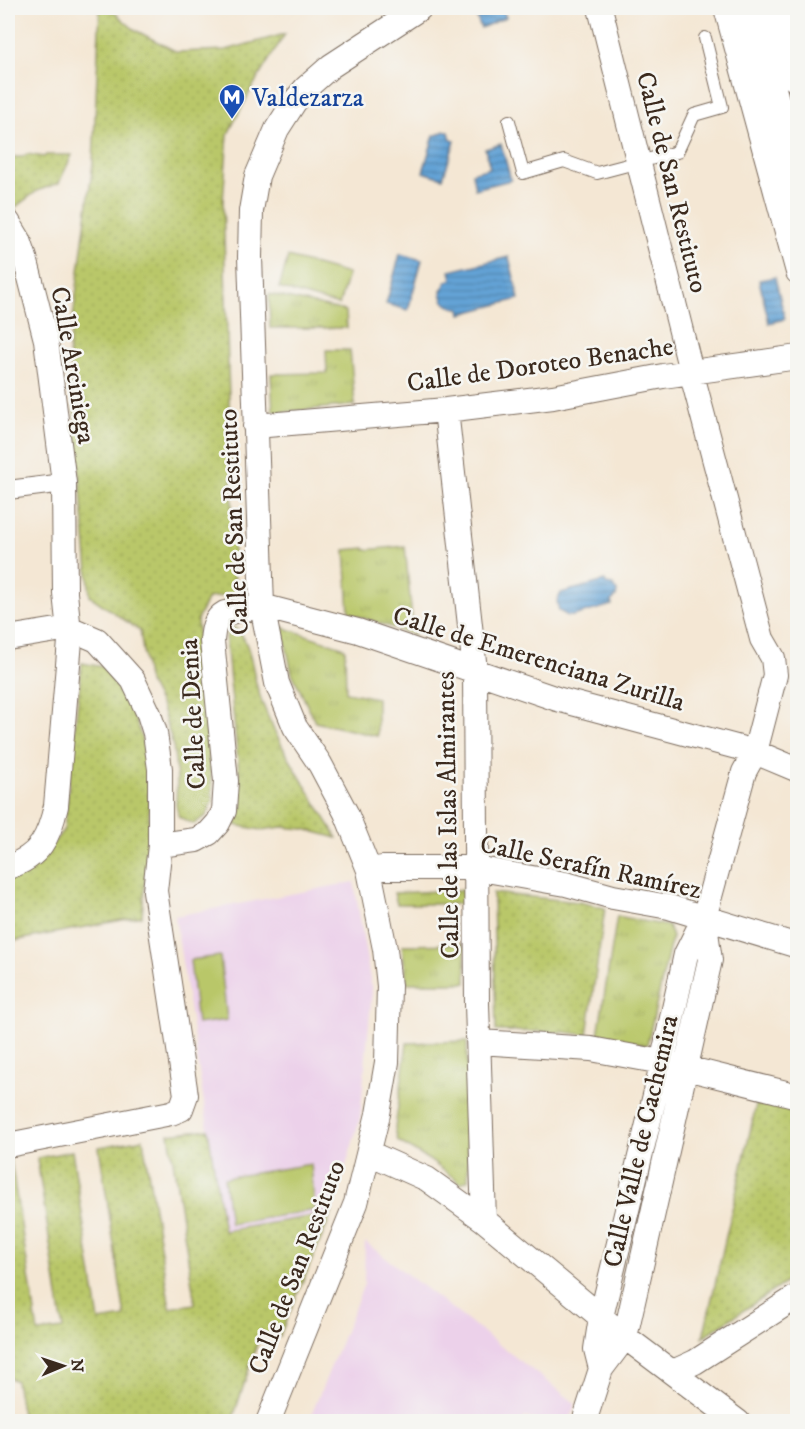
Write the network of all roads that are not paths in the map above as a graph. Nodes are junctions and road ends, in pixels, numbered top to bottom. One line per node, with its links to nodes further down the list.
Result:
1 (420, 8): 17 (street, Calle de San Restituto)
2 (600, 8): 9 (street, Calle de San Restituto)
3 (726, 8): 13 (street)
4 (747, 8): 10 (main road)
5 (780, 8): 7 (main road)
6 (705, 38): 9 (lane)
7 (798, 76)
8 (509, 121): 9 (lane)
9 (639, 162): 15 (street, Calle de San Restituto)
10 (798, 197)
11 (8, 222): 12 (street, Calle Arciniega)
12 (16, 259): 18 (street, Calle Arciniega)
13 (798, 272)
14 (798, 357): 15 (street, Calle de Doroteo Benache)
15 (691, 371): 16 (street, Calle de Doroteo Benache); 24 (street, Calle de San Restituto)
16 (446, 410): 17 (street, Calle de Doroteo Benache); 23 (street, Calle de las Islas Almirantes)
17 (255, 426): 20 (street, Calle de San Restituto)
18 (64, 483): 19 (street, Calle Arciniega); 21 (street, Calle Arciniega)
19 (8, 490)
20 (262, 606): 23 (street, Calle de Emerenciana Zurilla); 26 (street, Calle de Denia); 29 (street, Calle de San Restituto)
21 (69, 628): 22 (street); 26 (street); 27 (street, Calle Arciniega)
22 (8, 638)
23 (475, 670): 24 (street, Calle de Emerenciana Zurilla); 28 (street, Calle de las Islas Almirantes)
24 (755, 752): 25 (street, Calle de Emerenciana Zurilla); 30 (street, Calle Valle de Cachemira)
25 (798, 770)
26 (160, 845): 36 (street)
27 (8, 867)
28 (475, 868): 29 (street, Calle Serafín Ramírez); 30 (street, Calle Serafín Ramírez); 32 (street, Calle de las Islas Almirantes)
29 (369, 870): 37 (street, Calle de San Restituto)
30 (704, 918): 31 (street, Calle Serafín Ramírez); 33 (street, Calle Valle de Cachemira); 34 (street, Calle Valle de Cachemira)
31 (798, 946)
32 (479, 1042): 33 (street); 38 (street, Calle de las Islas Almirantes)
33 (662, 1062): 34 (street); 40 (street, Calle Valle de Cachemira)
34 (686, 1068): 35 (street); 41 (street, Calle Valle de Cachemira)
35 (798, 1096)
36 (8, 1145)
37 (369, 1153): 38 (street); 44 (street, Calle de San Restituto)
38 (484, 1220): 40 (street)
39 (798, 1296): 43 (street)
40 (601, 1317): 41 (street); 42 (street, Calle Valle de Cachemira)
41 (625, 1337): 42 (street, Calle Valle de Cachemira); 43 (street)
42 (601, 1369): 45 (street, Calle Valle de Cachemira)
43 (673, 1372): 46 (street)
44 (268, 1422)
45 (584, 1422)
46 (738, 1422)

